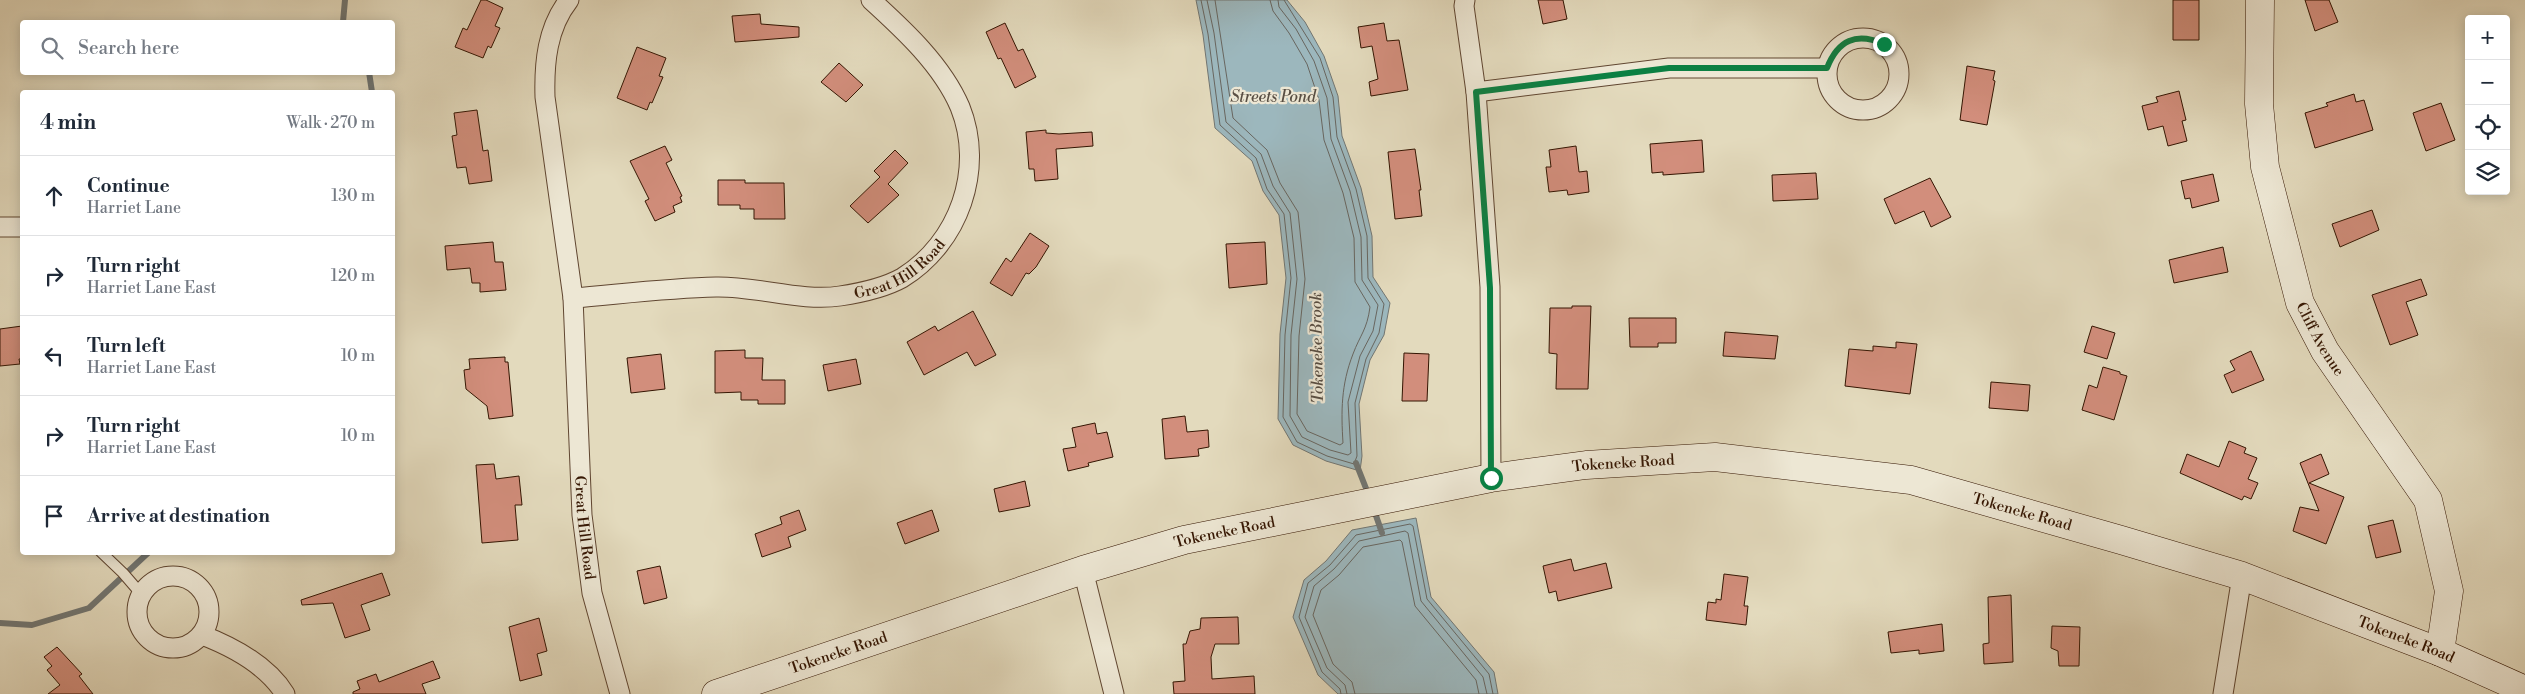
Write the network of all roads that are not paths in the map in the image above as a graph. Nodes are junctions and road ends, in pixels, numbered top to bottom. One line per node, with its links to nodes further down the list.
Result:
1 (569, 0): 9 (street, Great Hill Road)
2 (871, 0): 9 (street, Great Hill Road)
3 (1465, 0): 6 (street)
4 (2260, 0): 16 (main road, Cliff Avenue)
5 (1827, 68): 6 (street)
6 (1476, 92): 10 (street)
7 (0, 227): 8 (street)
8 (20, 227)
9 (573, 298): 19 (street, Great Hill Road)
10 (1491, 478): 12 (main road, Tokeneke Road); 13 (main road, Tokeneke Road)
11 (104, 555): 14 (lane)
12 (1083, 570): 20 (main road, Tokeneke Road); 21 (street)
13 (2242, 576): 16 (main road, Tokeneke Road); 22 (street)
14 (138, 590): 15 (street); 15 (street)
15 (202, 635): 18 (street)
16 (2440, 652): 17 (main road, Tokeneke Road)
17 (2525, 690)
18 (285, 694)
19 (620, 694)
20 (716, 694)
21 (1114, 694)
22 (2223, 694)

